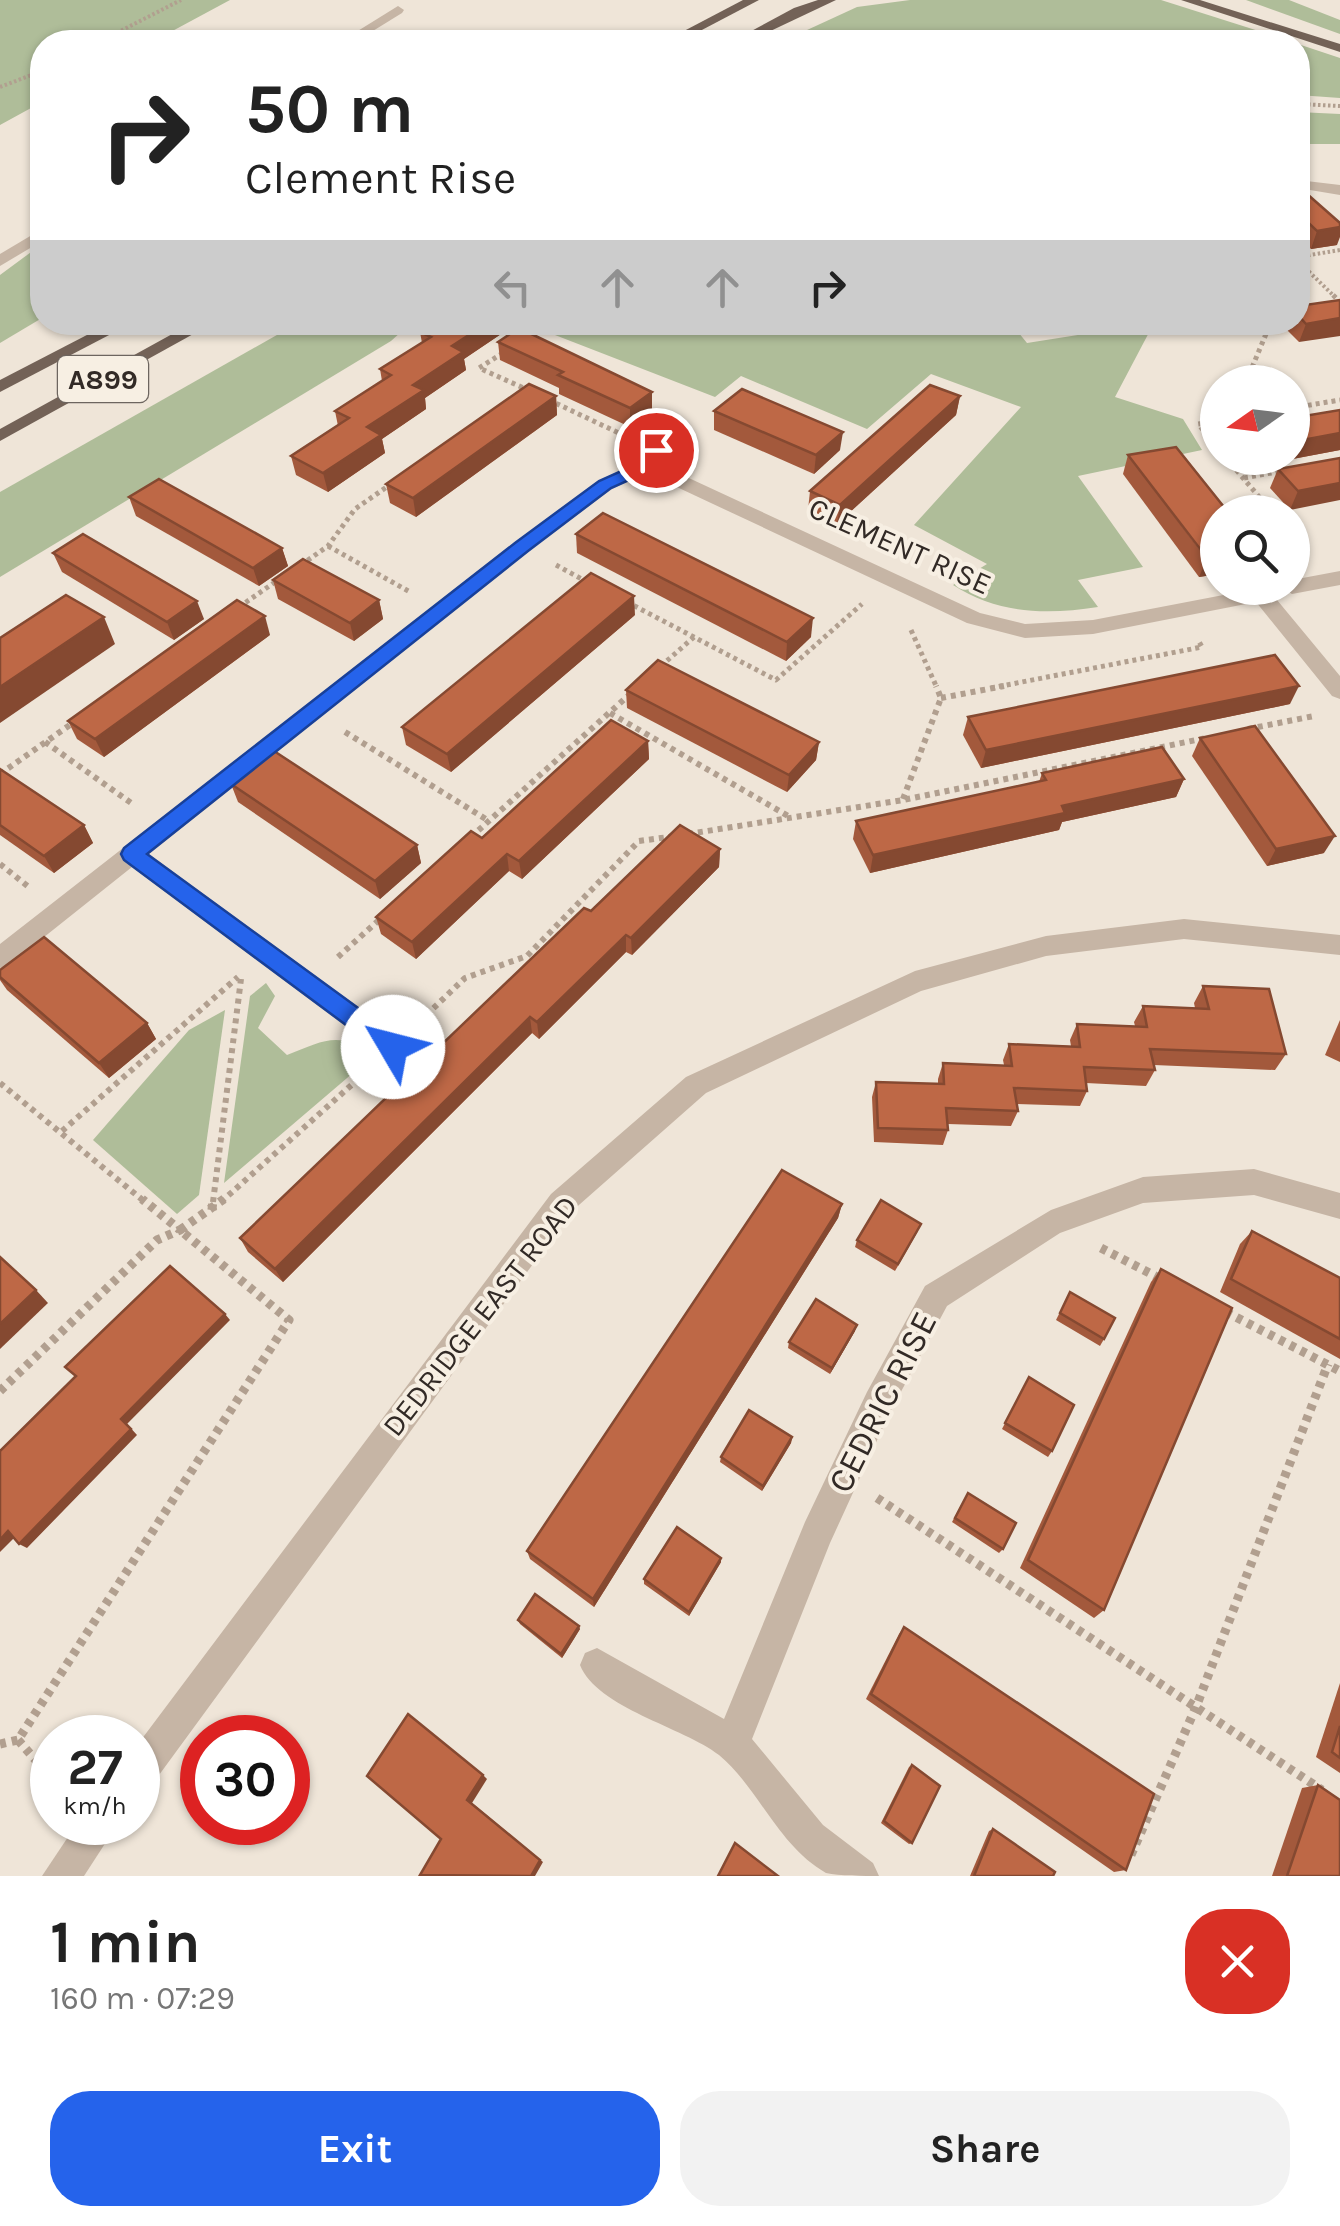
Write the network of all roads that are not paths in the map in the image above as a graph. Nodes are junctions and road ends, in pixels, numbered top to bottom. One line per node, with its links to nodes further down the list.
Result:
1 (753, 0): 7 (main road)
2 (830, 0): 8 (main road)
3 (1188, 0): 9 (main road)
4 (1222, 0): 10 (main road)
5 (398, 10): 6 (street)
6 (366, 30)
7 (694, 30)
8 (761, 30)
9 (1284, 30)
10 (1296, 30)
11 (1310, 36): 13 (main road)
12 (1310, 38): 13 (main road)
13 (1335, 46)
14 (1310, 186): 15 (street)
15 (1340, 190)
16 (30, 242): 17 (street)
17 (0, 261)
18 (101, 335): 20 (main road, A899)
19 (183, 335): 22 (main road, A899)
20 (0, 387)
21 (676, 428): 23 (street)
22 (0, 436)
23 (641, 468): 26 (street, CLEMENT RISE); 29 (street)
24 (1340, 578): 25 (street, CLEMENT RISE)
25 (1310, 584)
26 (1205, 605)
27 (1270, 605): 28 (street)
28 (1340, 690)
29 (132, 854): 31 (street); 32 (street)
30 (1340, 945): 35 (street, DEDRIDGE EAST ROAD)
31 (0, 958)
32 (393, 1047)
33 (1340, 1206): 36 (street, CEDRIC RISE)
34 (597, 1665): 36 (street)
35 (160, 1743)
36 (732, 1743): 39 (street)
37 (84, 1845): 38 (street)
38 (61, 1876)
39 (860, 1876)

